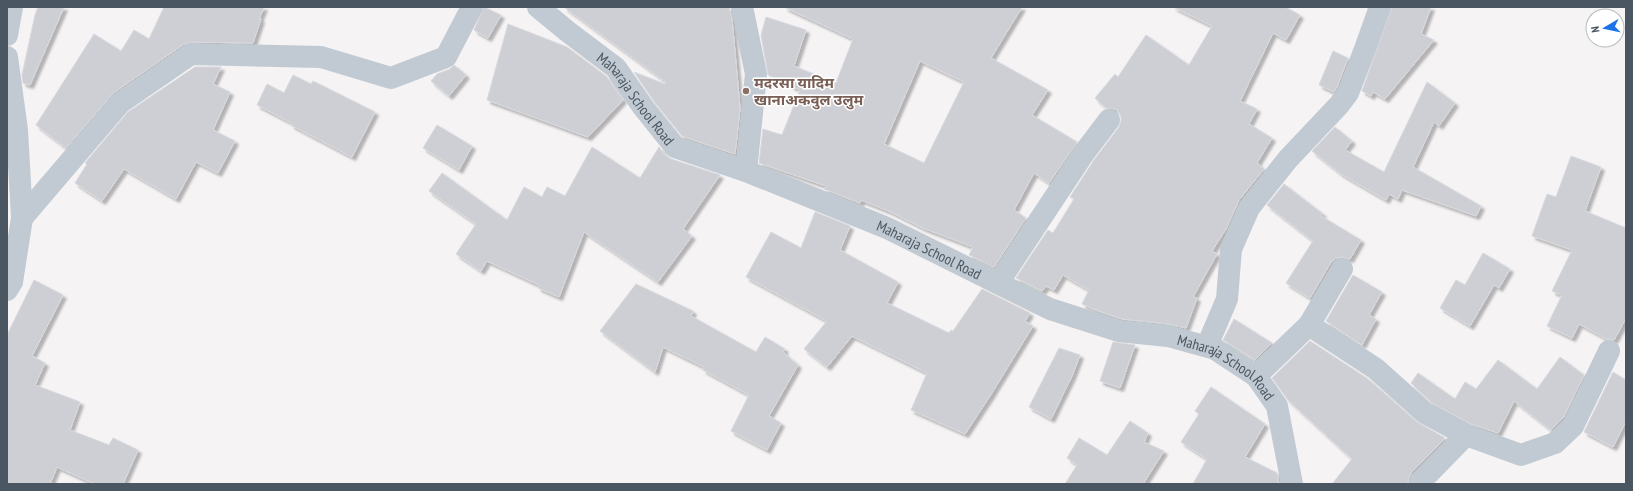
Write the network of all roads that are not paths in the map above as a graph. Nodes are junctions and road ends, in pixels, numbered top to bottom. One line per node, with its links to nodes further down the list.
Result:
1 (12, 7): 6 (street)
2 (472, 7): 10 (street)
3 (538, 7): 9 (street, Maharaja School Road)
4 (742, 7): 9 (street)
5 (1380, 7): 15 (street)
6 (7, 35)
7 (7, 57): 10 (street)
8 (1109, 120): 12 (street)
9 (746, 171): 12 (street, Maharaja School Road)
10 (22, 218): 13 (street)
11 (1342, 269): 14 (street)
12 (998, 284): 15 (street, Maharaja School Road)
13 (7, 290)
14 (1309, 325): 17 (street); 18 (street)
15 (1207, 346): 17 (street, Maharaja School Road)
16 (1609, 351): 18 (street)
17 (1256, 376): 20 (street, Maharaja School Road)
18 (1466, 435): 19 (street)
19 (1420, 482)
20 (1292, 484)

